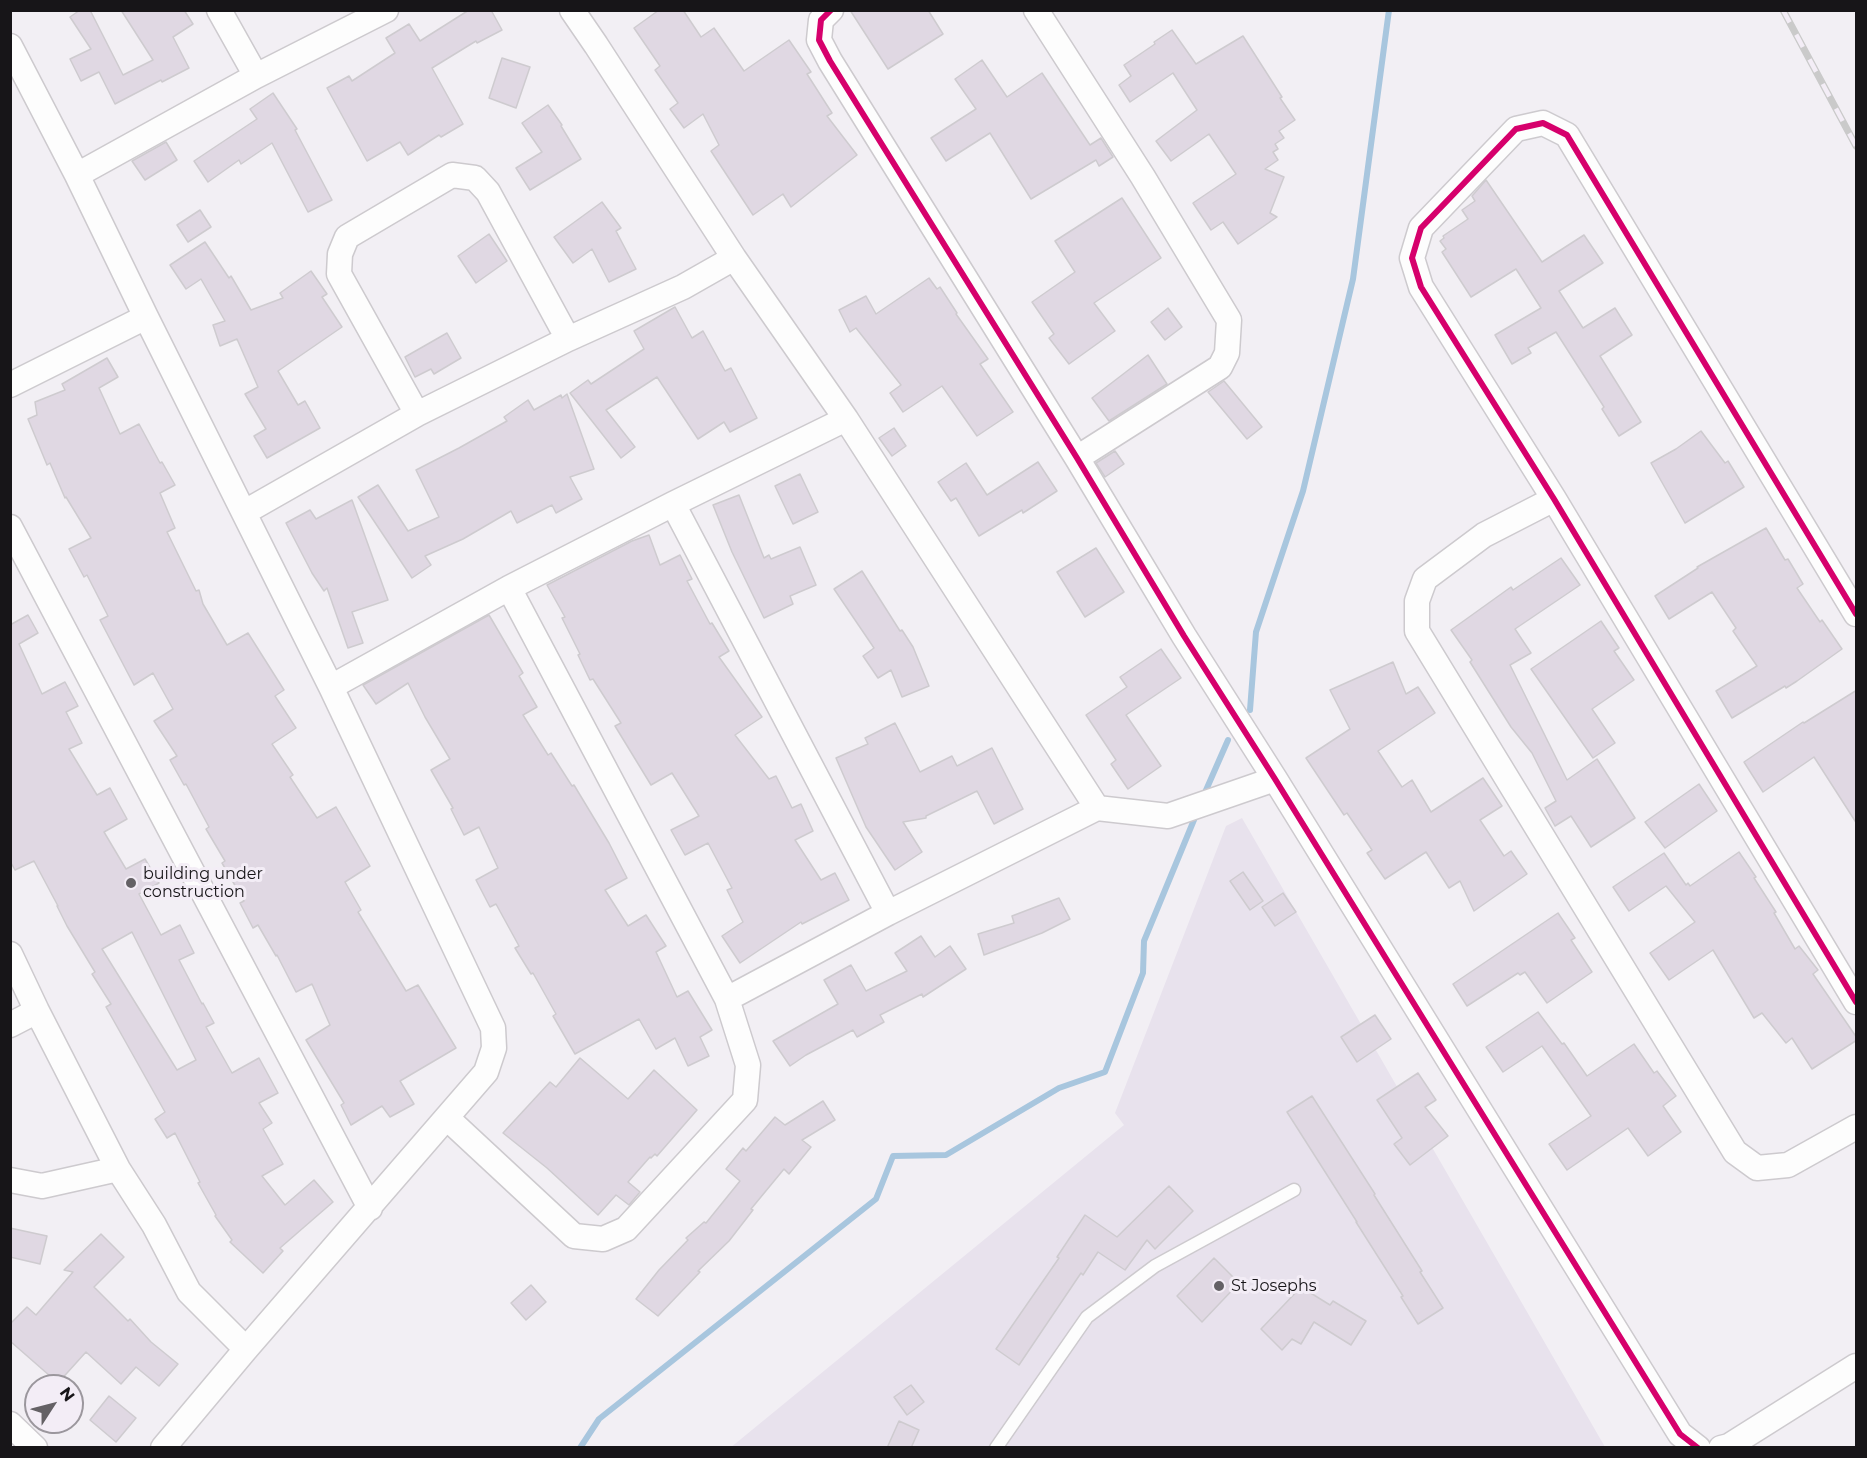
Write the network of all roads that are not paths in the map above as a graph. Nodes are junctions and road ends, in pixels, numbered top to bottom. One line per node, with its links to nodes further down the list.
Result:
1 (219, 10): 7 (street)
2 (386, 10): 7 (street)
3 (572, 10): 9 (street)
4 (831, 10): 15 (street)
5 (1036, 10): 15 (street)
6 (10, 46): 8 (street)
7 (256, 76): 8 (street)
8 (77, 175): 10 (street)
9 (734, 258): 11 (street); 14 (street)
10 (146, 317): 12 (street); 18 (street)
11 (568, 339): 13 (street); 13 (street)
12 (10, 385)
13 (417, 414): 18 (street)
14 (846, 419): 17 (street); 24 (street)
15 (1077, 458): 23 (street)
16 (1554, 499): 21 (street); 28 (street); 32 (street)
17 (673, 504): 20 (street); 25 (street)
18 (245, 512): 22 (street)
19 (10, 527): 36 (street)
20 (509, 588): 22 (street); 27 (street)
21 (1857, 614)
22 (331, 687): 31 (street)
23 (1275, 779): 24 (street); 43 (street)
24 (1097, 808): 25 (street)
25 (888, 913): 27 (street)
26 (10, 954): 29 (street)
27 (727, 999): 31 (street)
28 (1857, 1002)
29 (37, 1011): 30 (street); 33 (street)
30 (10, 1025)
31 (447, 1118): 36 (street)
32 (1857, 1127)
33 (118, 1169): 34 (street); 37 (street)
34 (10, 1180)
35 (1294, 1190): 42 (lane)
36 (370, 1208): 37 (street)
37 (246, 1349): 41 (street)
38 (1857, 1366): 44 (street)
39 (10, 1424): 40 (street)
40 (35, 1448)
41 (163, 1448)
42 (996, 1448)
43 (1698, 1448)
44 (1721, 1448)

